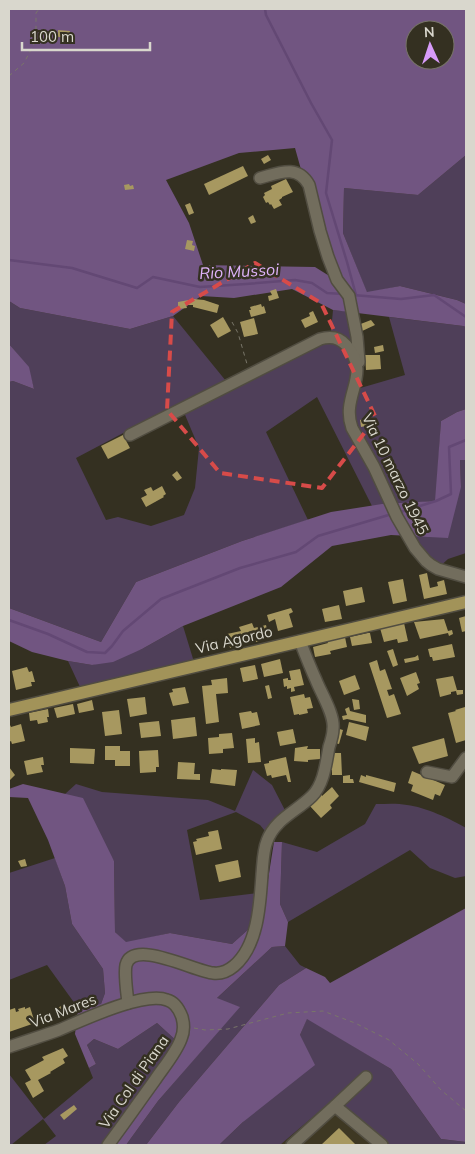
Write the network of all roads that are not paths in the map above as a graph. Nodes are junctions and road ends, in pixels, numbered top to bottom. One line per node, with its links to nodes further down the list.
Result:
1 (260, 178): 2 (street, Via 10 marzo 1945)
2 (358, 370): 3 (street); 4 (street, Via 10 marzo 1945)
3 (130, 435)
4 (466, 577)
5 (466, 602): 6 (main road, Via Agordo)
6 (300, 641): 7 (main road, Via Agordo); 10 (street)
7 (9, 710)
8 (466, 758): 9 (street)
9 (427, 772)
10 (128, 1003): 11 (street, Via Mares); 14 (street, Via Col di Piana)
11 (9, 1047)
12 (366, 1078): 13 (street)
13 (335, 1106): 15 (street); 16 (street)
14 (108, 1145)
15 (292, 1145)
16 (382, 1145)

